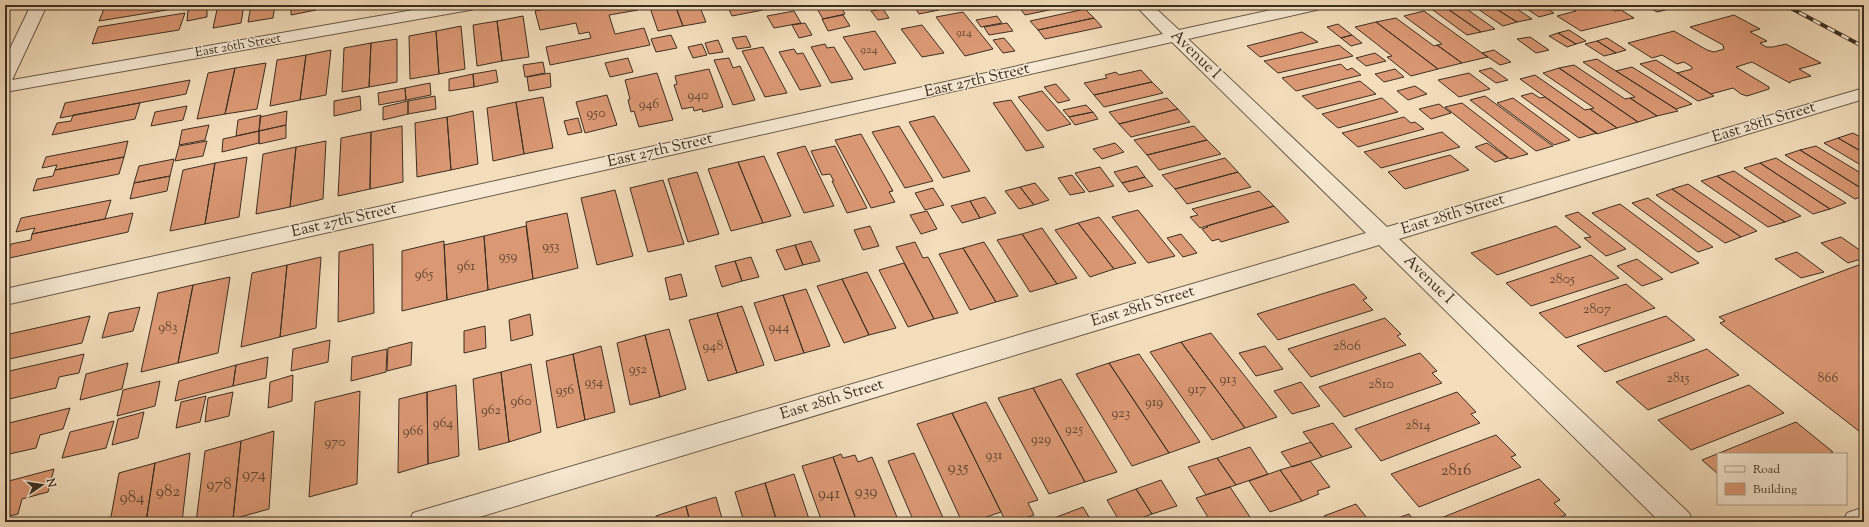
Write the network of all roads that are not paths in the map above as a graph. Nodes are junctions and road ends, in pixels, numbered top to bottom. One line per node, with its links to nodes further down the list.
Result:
1 (39, 5): 6 (street)
2 (470, 5): 7 (street, East 26th Street)
3 (1143, 5): 5 (street, Avenue I)
4 (1316, 5): 5 (street, East 27th Street)
5 (1176, 36): 9 (street, Avenue I); 10 (street, East 27th Street)
6 (5, 77)
7 (5, 87)
8 (1863, 93): 9 (street, East 28th Street)
9 (1382, 236): 12 (street, East 28th Street); 13 (street, Avenue I)
10 (5, 297)
11 (1864, 519): 14 (street)
12 (423, 522)
13 (1679, 522)
14 (1857, 522)

